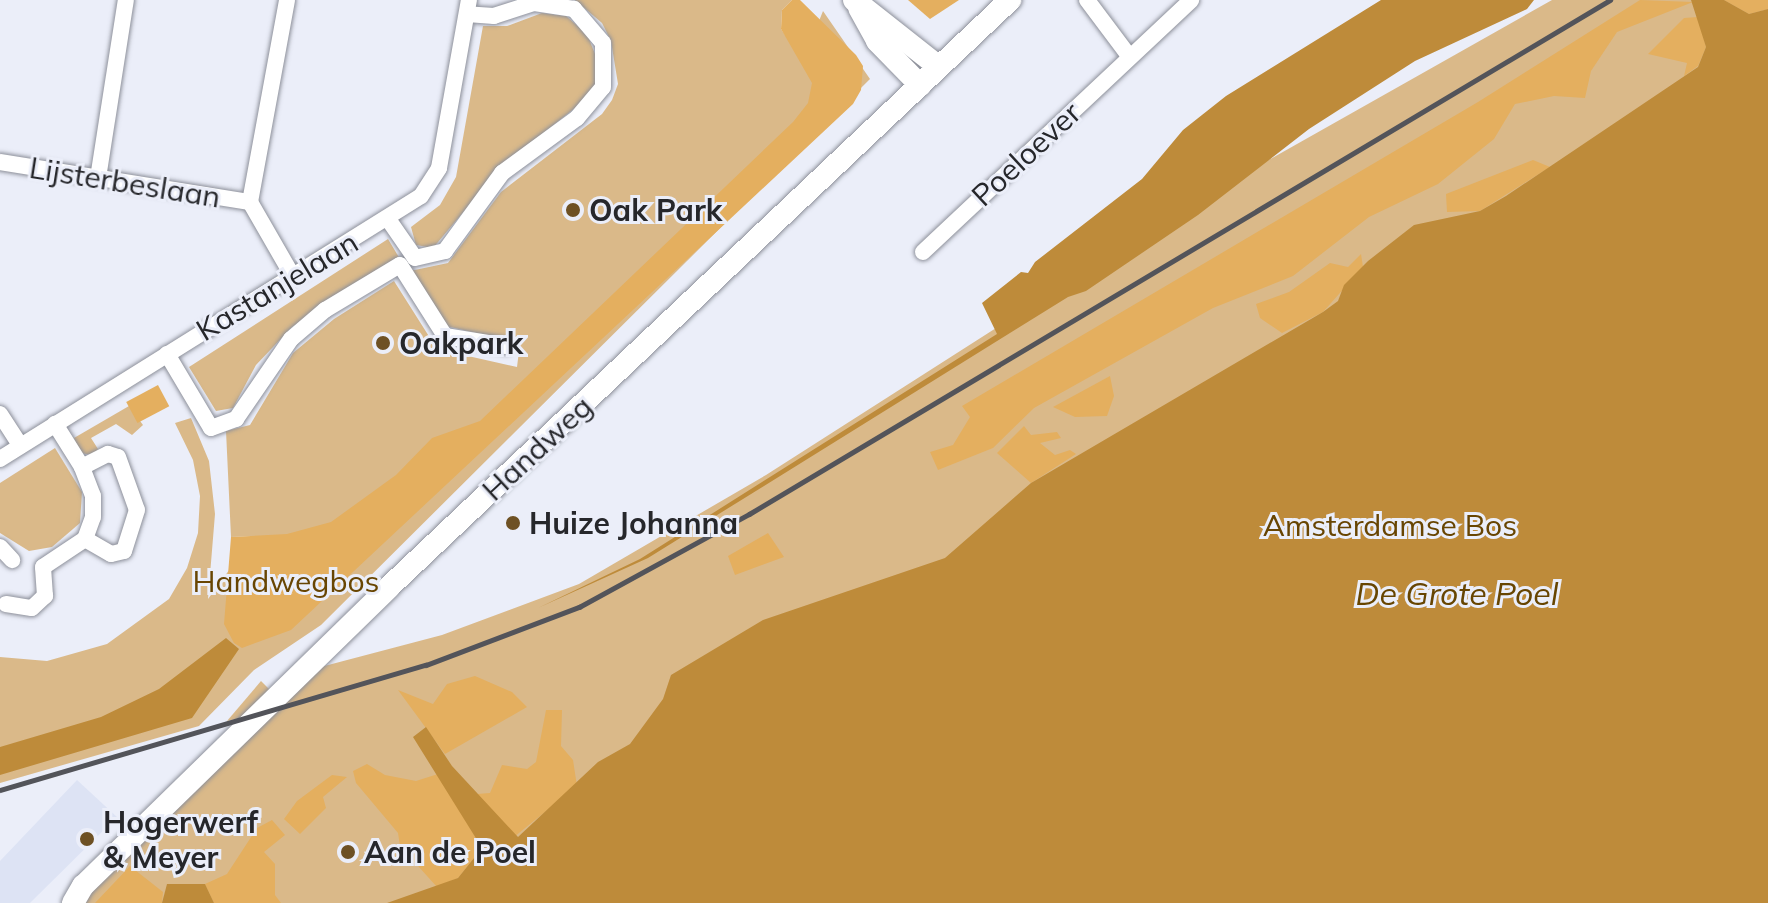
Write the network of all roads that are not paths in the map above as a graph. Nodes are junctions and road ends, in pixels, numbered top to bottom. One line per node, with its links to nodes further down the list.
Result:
1 (126, 0): 12 (street)
2 (287, 0): 13 (street)
3 (854, 0): 9 (main road); 10 (main road)
4 (1010, 0): 9 (main road, Handweg)
5 (1087, 0): 8 (street)
6 (1191, 0): 8 (street, Poeloever)
7 (468, 7): 14 (street, Kastanjelaan); 14 (street, Kastanjelaan)
8 (1129, 56): 15 (street, Poeloever)
9 (939, 67): 10 (main road, Handweg)
10 (920, 85): 28 (main road, Handweg)
11 (0, 162): 12 (street, Lijsterbeslaan)
12 (98, 178): 13 (street, Lijsterbeslaan)
13 (250, 202): 16 (street)
14 (388, 219): 16 (street, Kastanjelaan)
15 (923, 252)
16 (292, 275): 18 (street, Kastanjelaan)
17 (506, 346): 18 (street, Kastanjelaan)
18 (167, 354): 20 (street, Kastanjelaan)
19 (0, 414): 21 (street)
20 (55, 424): 21 (street, Kastanjelaan); 23 (street)
21 (20, 445): 22 (street, Kastanjelaan)
22 (0, 459)
23 (82, 467): 24 (street); 24 (street)
24 (85, 539): 27 (street)
25 (0, 547): 26 (street)
26 (12, 560)
27 (6, 604)
28 (73, 903)

